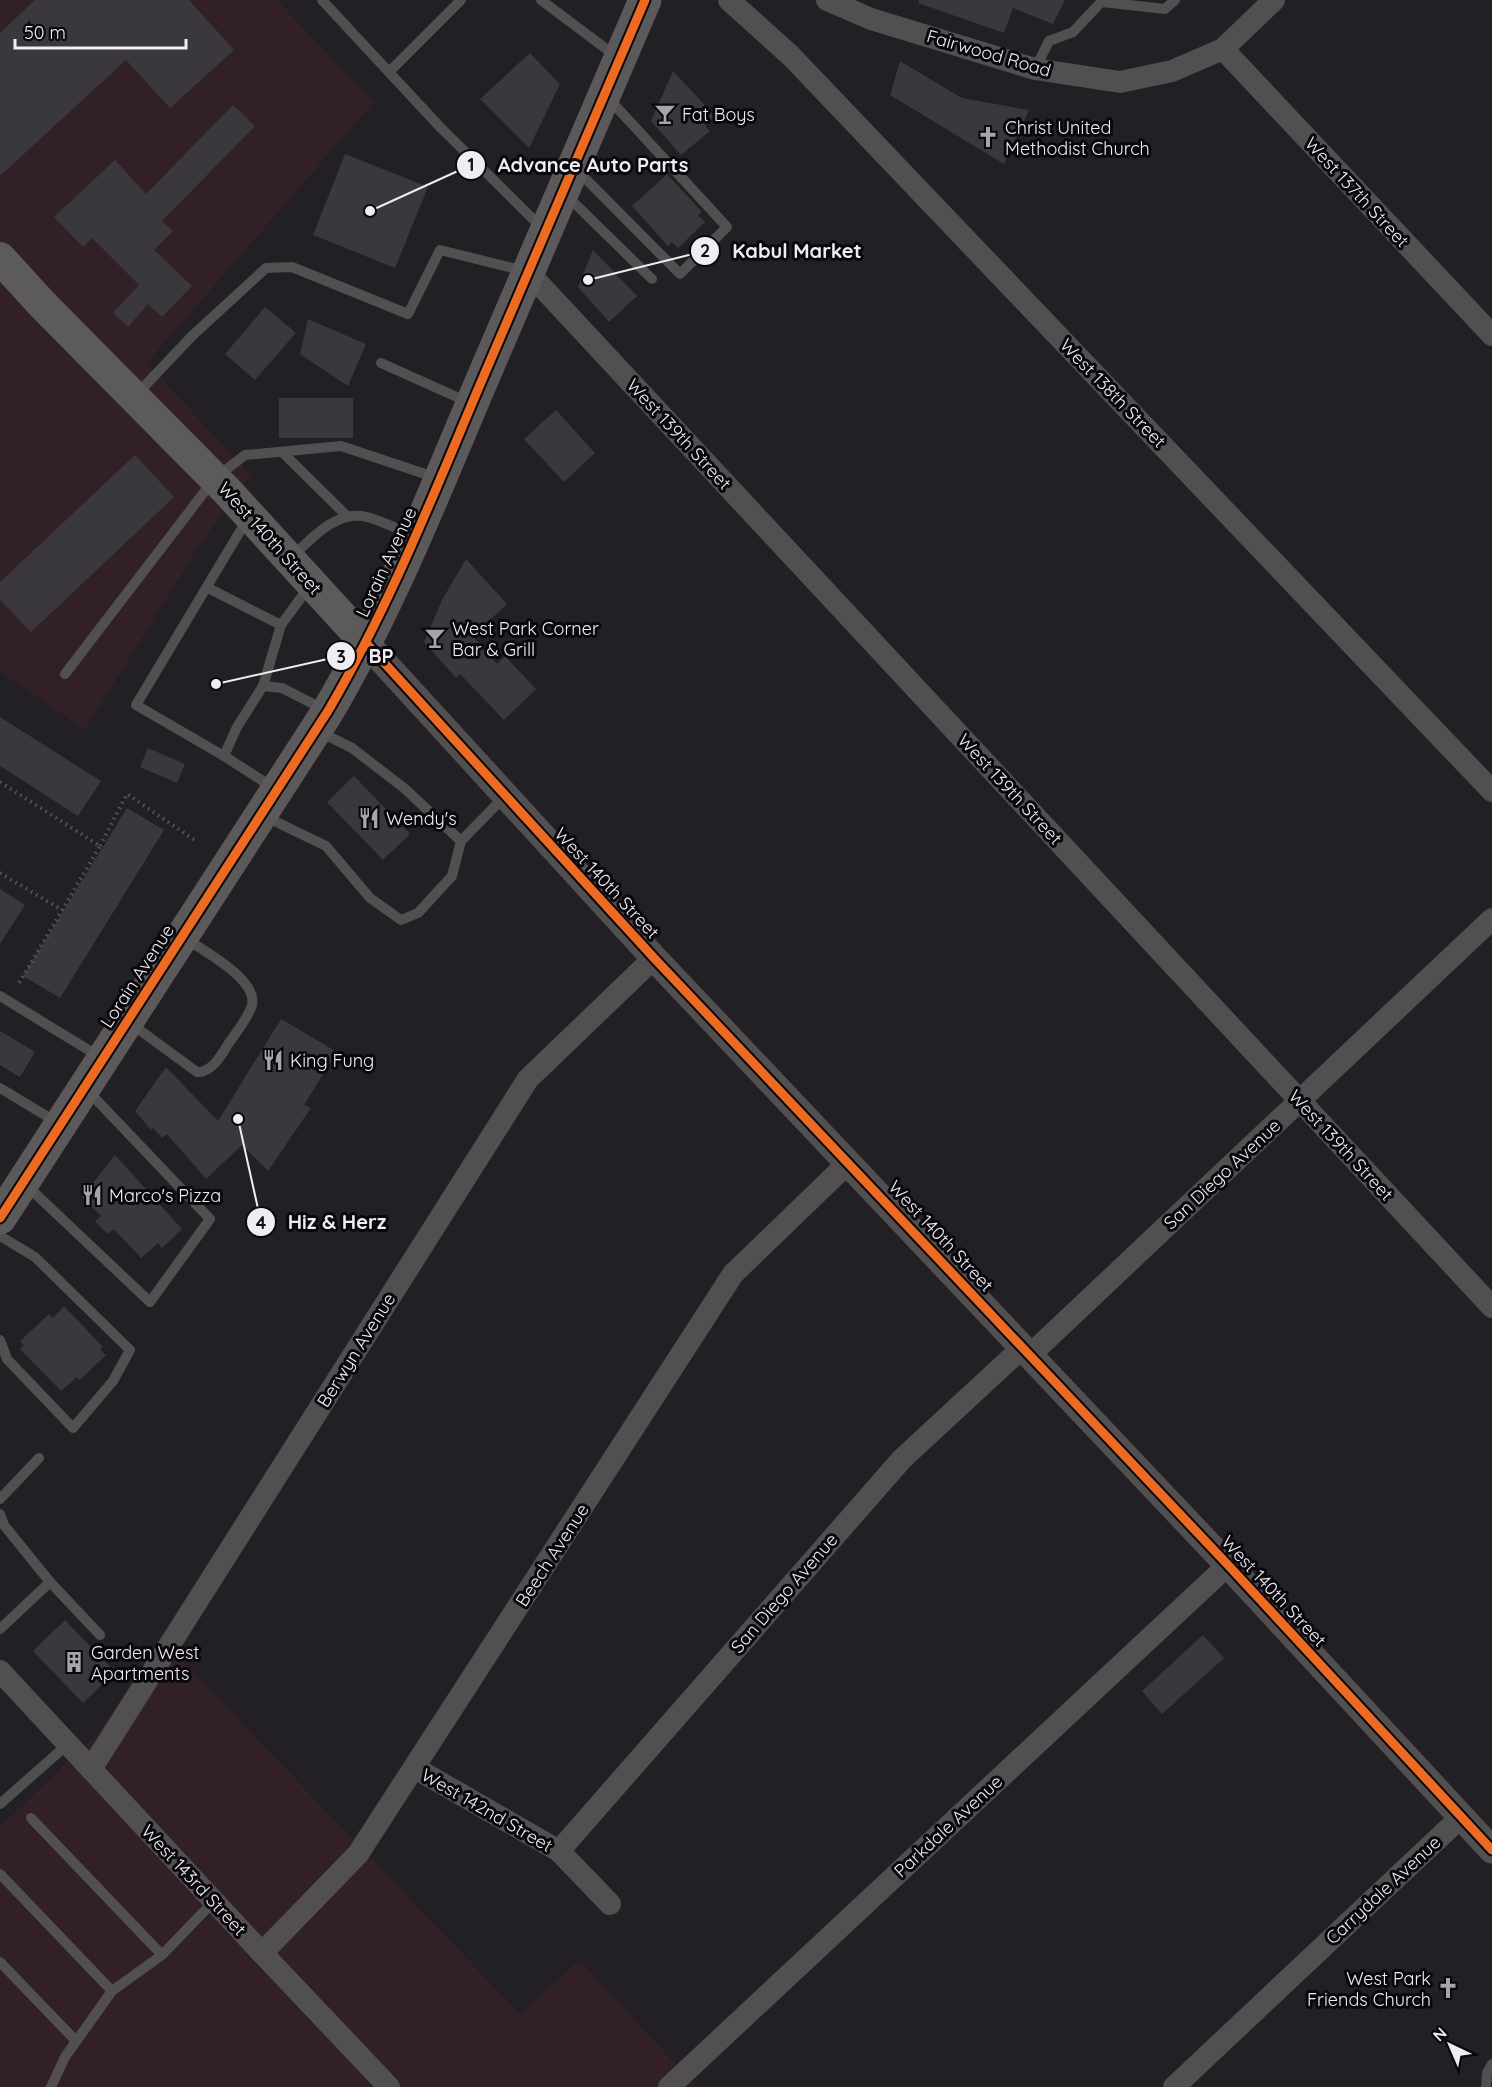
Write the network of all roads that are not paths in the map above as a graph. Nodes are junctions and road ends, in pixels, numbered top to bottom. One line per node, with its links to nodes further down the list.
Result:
1 (461, 0): 13 (lane)
2 (541, 0): 11 (lane)
3 (645, 0): 11 (main road, Lorain Avenue)
4 (729, 0): 39 (street, West 138th Street)
5 (827, 0): 12 (street, Fairwood Road)
6 (1175, 0): 8 (lane)
7 (1274, 0): 10 (street, Fairwood Road)
8 (1103, 1): 12 (lane)
9 (330, 3): 13 (lane)
10 (1223, 49): 12 (street, Fairwood Road); 20 (street, West 137th Street)
11 (620, 59): 14 (main road, Lorain Avenue)
12 (1035, 69)
13 (389, 72): 16 (lane)
14 (604, 94): 15 (main road, Lorain Avenue); 15 (lane)
15 (568, 179): 16 (main road, Lorain Avenue); 19 (lane)
16 (546, 231): 18 (main road, Lorain Avenue)
17 (0, 258): 22 (main road, West 140th Street)
18 (528, 272): 22 (lane); 23 (main road, Lorain Avenue); 51 (street, West 139th Street)
19 (652, 279)
20 (1492, 335)
21 (381, 363): 23 (lane)
22 (134, 397): 25 (main road, West 140th Street)
23 (472, 404): 26 (main road, Lorain Avenue)
24 (282, 452): 25 (lane); 26 (lane); 28 (lane)
25 (214, 478): 27 (main road, West 140th Street); 35 (lane)
26 (441, 479): 29 (main road, Lorain Avenue)
27 (250, 515): 30 (main road, West 140th Street); 32 (lane)
28 (347, 516): 29 (lane); 30 (lane)
29 (417, 537): 34 (main road, Lorain Avenue)
30 (289, 560): 31 (main road, West 140th Street)
31 (311, 584): 33 (lane); 34 (main road, West 140th Street)
32 (208, 588): 33 (lane); 38 (lane)
33 (281, 625): 36 (lane)
34 (367, 644): 37 (main road, Lorain Avenue); 40 (street, West 140th Street)
35 (65, 674)
36 (263, 686): 37 (lane); 38 (lane)
37 (322, 721): 41 (main road, Lorain Avenue); 42 (lane)
38 (224, 756): 41 (lane)
39 (1492, 791)
40 (505, 796): 42 (lane); 45 (street, West 140th Street)
41 (269, 802): 42 (lane); 44 (main road, Lorain Avenue)
42 (461, 841)
43 (1492, 919): 51 (street, San Diego Avenue)
44 (182, 936): 47 (main road, Lorain Avenue); 47 (lane)
45 (654, 958): 53 (street, West 140th Street); 70 (street, Berwyn Avenue)
46 (0, 996): 48 (lane)
47 (127, 1021): 48 (main road, Lorain Avenue)
48 (103, 1059): 50 (main road, Lorain Avenue)
49 (0, 1088): 52 (lane)
50 (84, 1088): 52 (main road, Lorain Avenue); 54 (lane)
51 (1300, 1100): 57 (street, West 139th Street); 59 (street, San Diego Avenue)
52 (61, 1124): 54 (main road, Lorain Avenue)
53 (849, 1162): 59 (street, West 140th Street); 69 (street, Beech Avenue)
54 (24, 1182): 55 (main road, Lorain Avenue)
55 (0, 1218)
56 (0, 1236): 58 (lane)
57 (1492, 1307)
58 (0, 1340)
59 (1027, 1351): 63 (street, West 140th Street); 75 (street, San Diego Avenue)
60 (39, 1458): 61 (lane)
61 (0, 1499)
62 (0, 1514): 64 (lane)
63 (1228, 1565): 72 (street, West 140th Street); 87 (street, Parkdale Avenue)
64 (50, 1582): 65 (lane); 66 (lane)
65 (0, 1629)
66 (100, 1635)
67 (0, 1671): 68 (street, West 143rd Street)
68 (68, 1744): 70 (street, West 143rd Street); 71 (lane)
69 (415, 1768): 75 (street, West 142nd Street); 79 (street, Beech Avenue)
70 (91, 1770): 77 (street, West 143rd Street)
71 (0, 1804)
72 (1461, 1817): 74 (street, West 140th Street); 88 (street, Carrydale Avenue)
73 (31, 1818): 80 (lane)
74 (1492, 1850)
75 (559, 1851): 78 (street, West 142nd Street)
76 (0, 1874): 82 (lane)
77 (214, 1901): 79 (street, West 143rd Street); 80 (lane)
78 (610, 1904)
79 (262, 1953): 86 (street, West 143rd Street)
80 (162, 1955): 82 (lane)
81 (0, 1962): 83 (lane)
82 (112, 1991): 83 (lane)
83 (76, 2041): 85 (lane)
84 (1492, 2064): 89 (lane)
85 (51, 2087)
86 (389, 2087)
87 (669, 2087)
88 (1174, 2087)
89 (1486, 2087)

